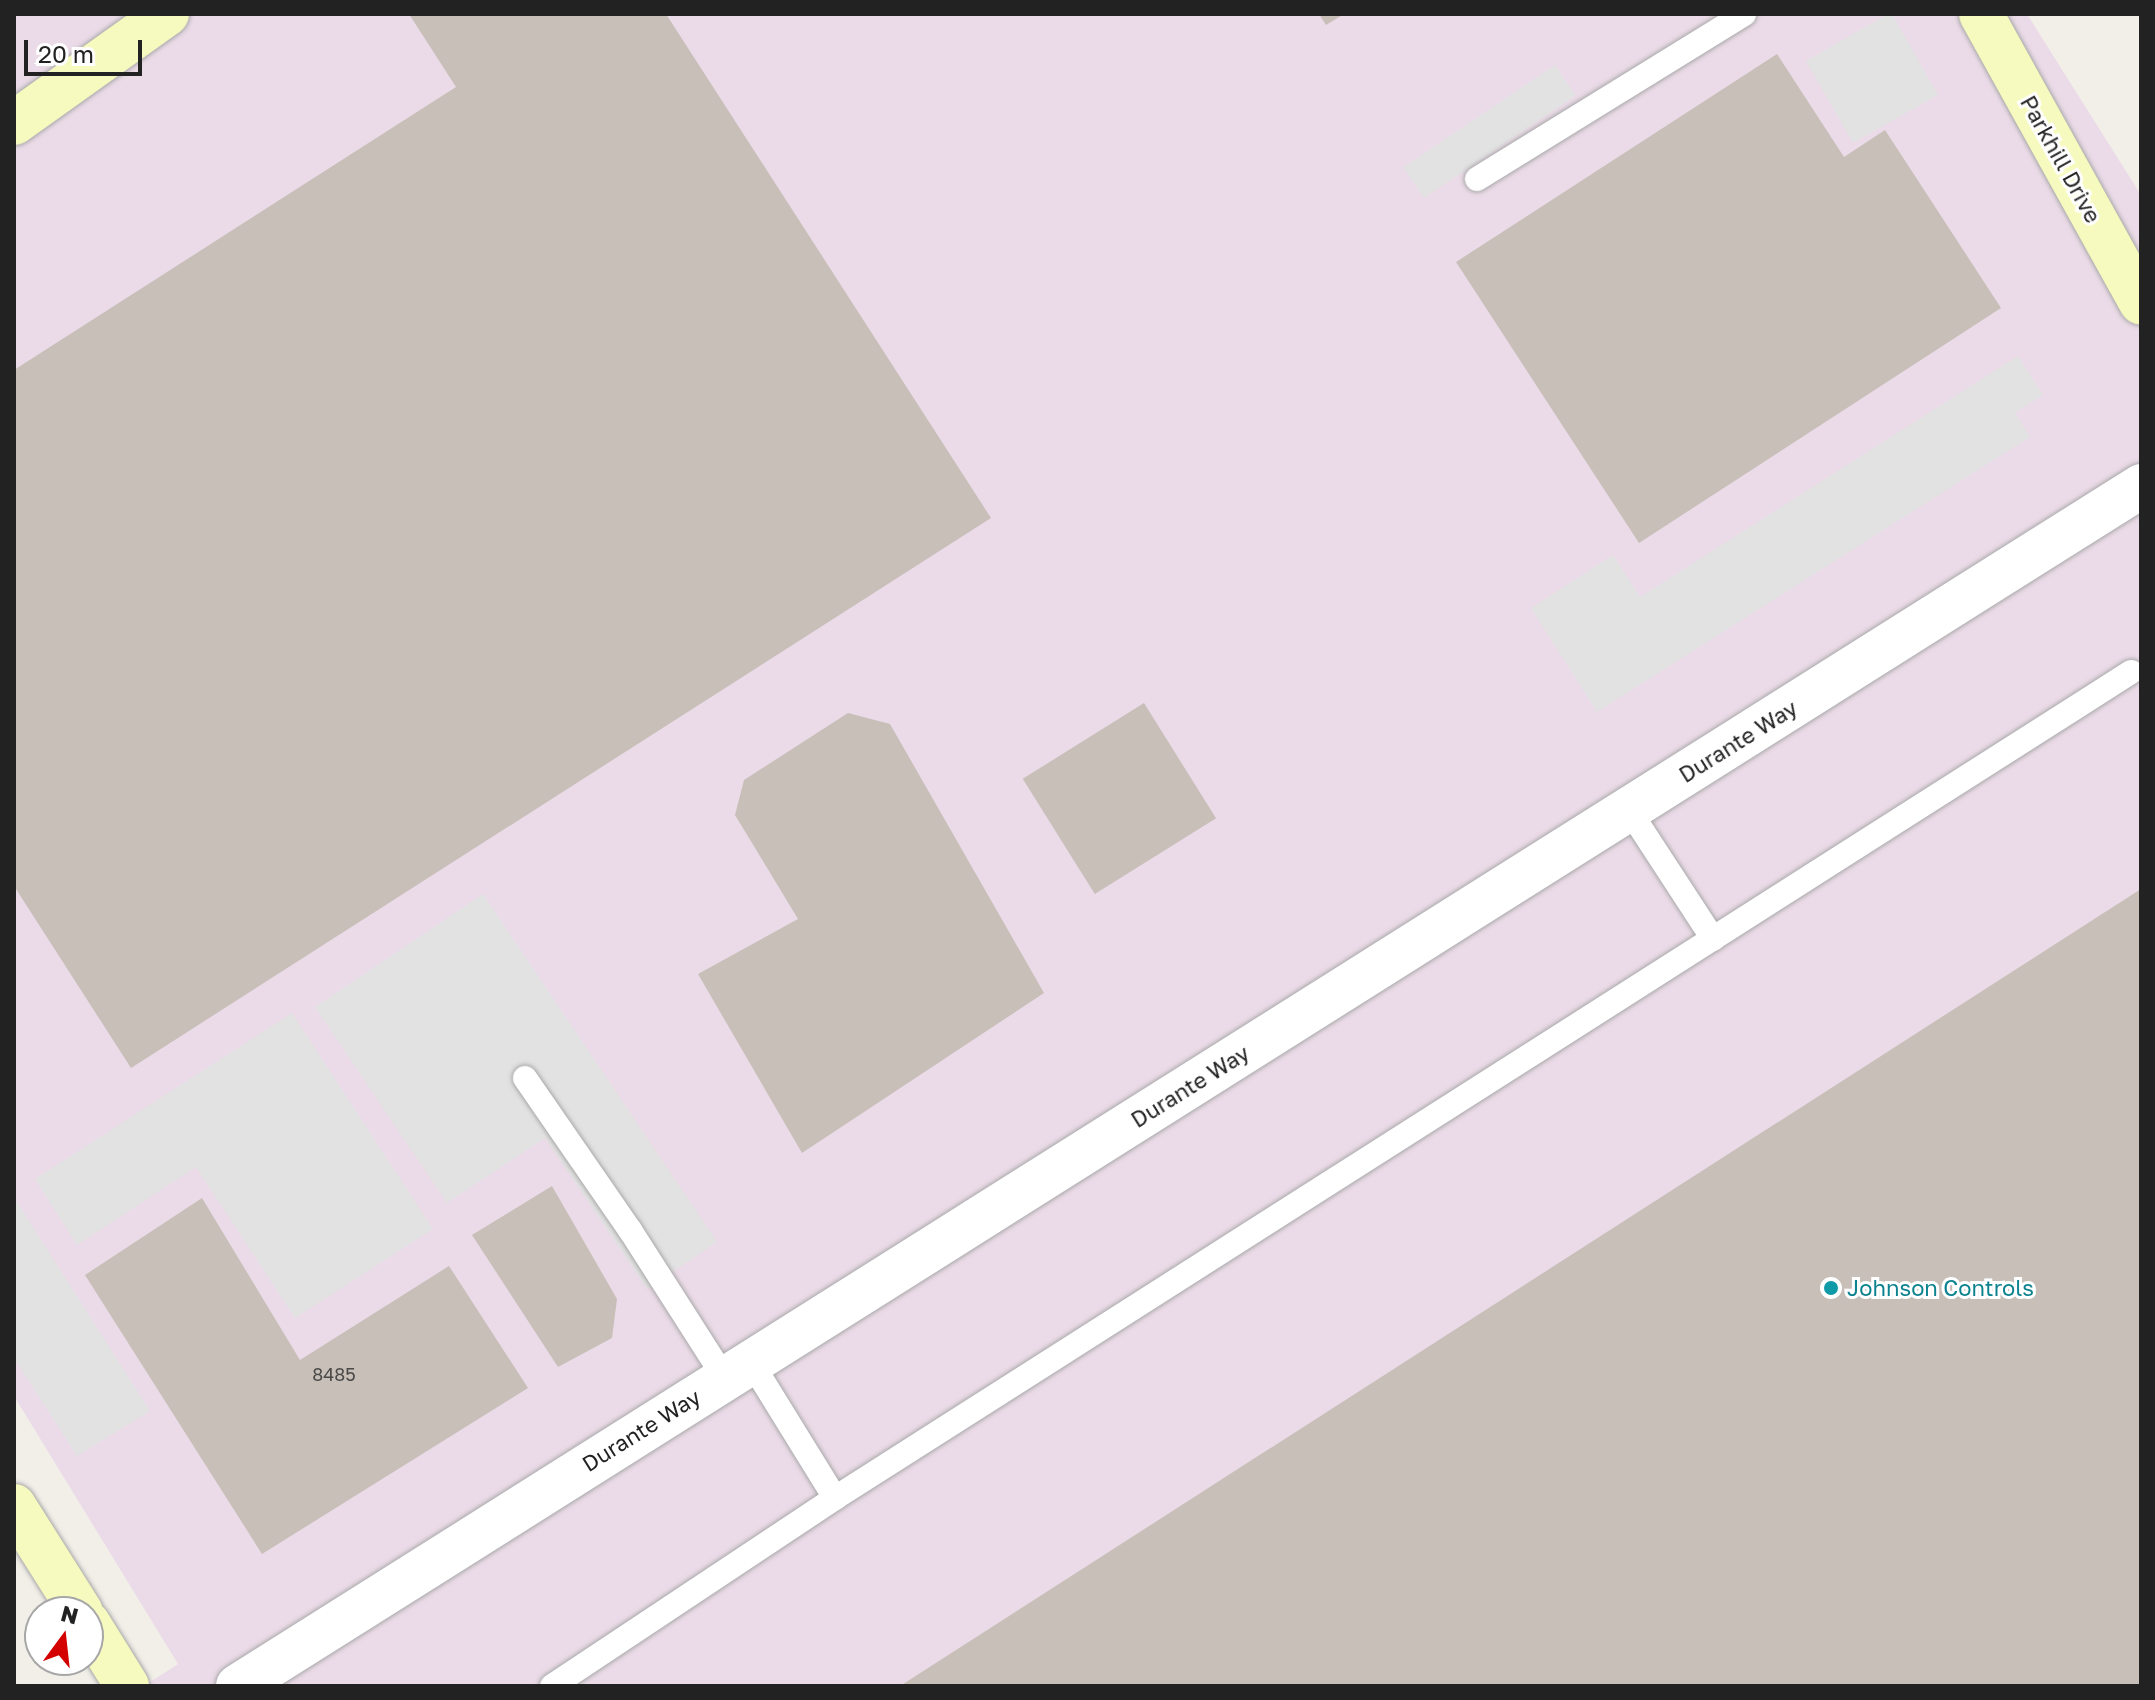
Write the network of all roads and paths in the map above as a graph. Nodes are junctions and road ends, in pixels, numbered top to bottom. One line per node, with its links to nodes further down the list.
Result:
1 (167, 14): 4 (street)
2 (1744, 14): 5 (lane)
3 (1981, 14): 6 (street, Parkhill Drive)
4 (14, 123)
5 (1477, 179)
6 (2141, 303)
7 (2141, 486): 9 (street, Durante Way)
8 (2131, 672): 10 (lane)
9 (1629, 810): 10 (lane); 12 (street, Durante Way)
10 (1713, 939): 13 (lane)
11 (525, 1078): 12 (lane)
12 (737, 1369): 13 (lane); 18 (street, Durante Way)
13 (835, 1498): 19 (lane)
14 (14, 1506): 15 (street)
15 (71, 1596)
16 (104, 1649): 17 (street)
17 (127, 1686)
18 (238, 1686)
19 (552, 1686)

